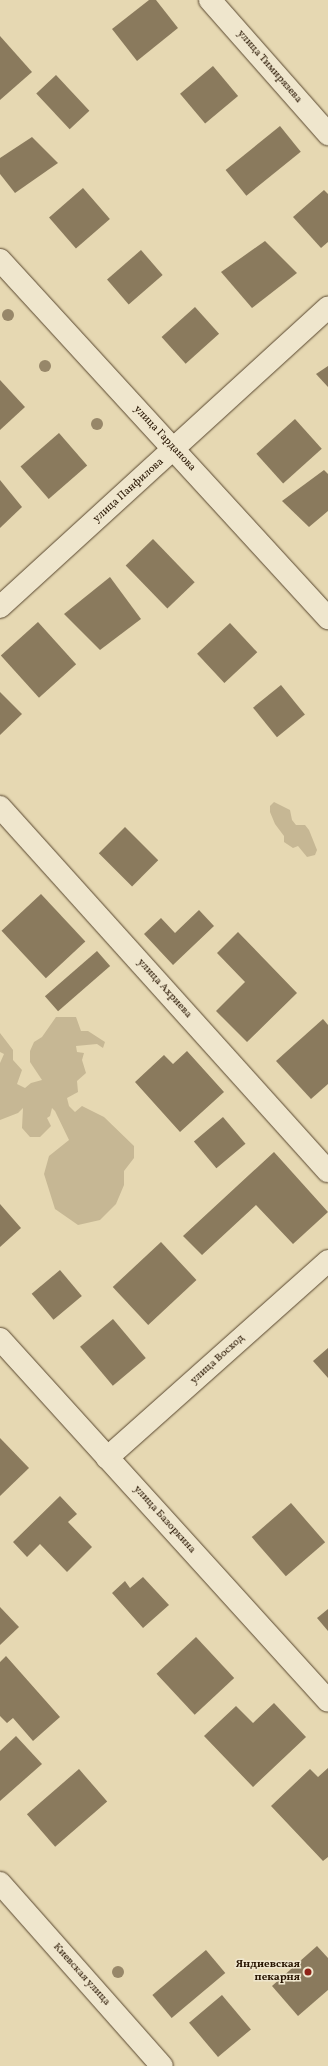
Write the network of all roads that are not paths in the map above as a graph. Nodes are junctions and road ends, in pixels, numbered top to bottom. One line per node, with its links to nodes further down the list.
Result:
1 (210, 0): 2 (street, улица Тимирязева)
2 (328, 134)
3 (0, 260): 5 (street, улица Гарданова)
4 (328, 308): 5 (street, улица Панфилова)
5 (175, 450): 6 (street, улица Панфилова); 7 (street, улица Гарданова)
6 (0, 607)
7 (328, 618)
8 (0, 807): 9 (street, улица Ахриева)
9 (328, 1171)
10 (328, 1261): 12 (street, улица Восход)
11 (0, 1339): 12 (street, улица Базоркина)
12 (107, 1458): 13 (street, улица Базоркина)
13 (328, 1701)
14 (0, 1883): 15 (street, Киевская улица)
15 (162, 2066)

